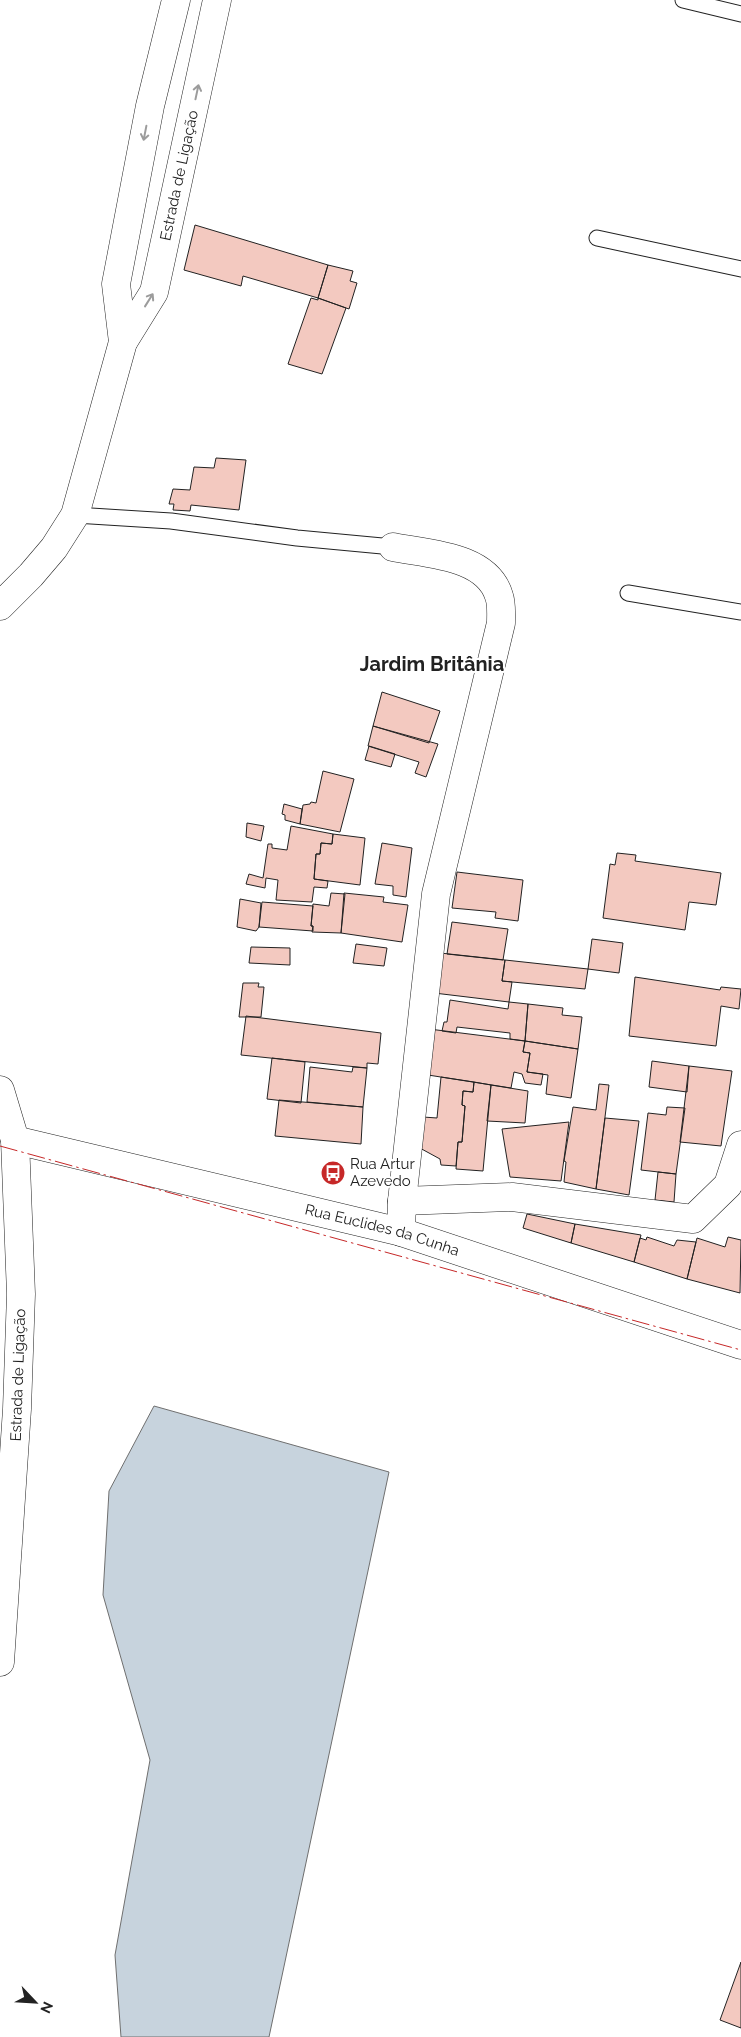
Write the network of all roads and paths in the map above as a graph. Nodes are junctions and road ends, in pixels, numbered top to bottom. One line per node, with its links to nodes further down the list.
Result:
1 (176, 0): 7 (street, Estrada de Ligação, one-way to 7)
2 (217, 0): 7 (street, Estrada de Ligação, one-way to 2)
3 (683, 0): 4 (lane)
4 (741, 14)
5 (597, 238): 6 (lane)
6 (741, 268)
7 (123, 342): 8 (street, Estrada de Ligação)
8 (75, 515): 9 (lane); 11 (street, Estrada de Ligação)
9 (393, 546): 16 (street)
10 (628, 593): 12 (lane)
11 (0, 606)
12 (741, 612)
13 (0, 1090): 14 (street, Estrada de Ligação)
14 (15, 1140): 17 (street, Rua Euclides da Cunha); 19 (street, Estrada de Ligação)
15 (741, 1145): 16 (street)
16 (402, 1201): 17 (street)
17 (401, 1232): 18 (street, Rua Euclides da Cunha)
18 (741, 1345)
19 (0, 1662)

